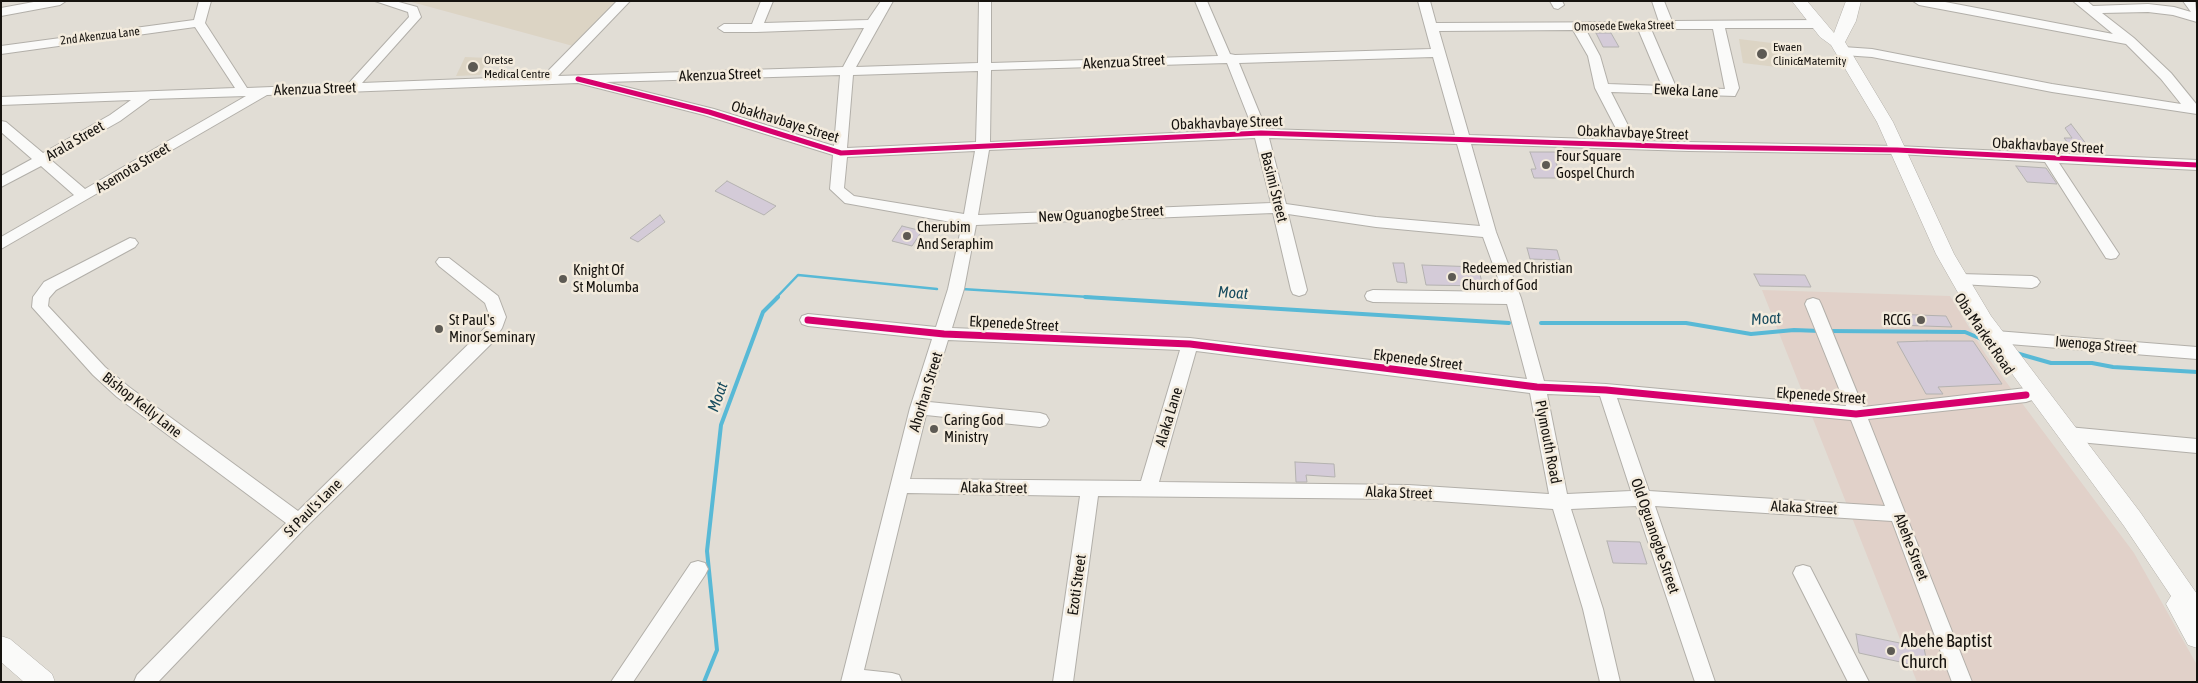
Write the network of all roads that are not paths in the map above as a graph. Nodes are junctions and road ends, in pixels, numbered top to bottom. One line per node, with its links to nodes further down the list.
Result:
1 (60, 1): 18 (street)
2 (205, 1): 22 (street)
3 (381, 1): 40 (street)
4 (624, 1): 39 (street)
5 (767, 1): 30 (street)
6 (887, 1): 23 (street)
7 (985, 1): 36 (street, Ahorhan Street)
8 (1201, 1): 35 (street, Basimi Street)
9 (1424, 1): 27 (street, Plymouth Road)
10 (1658, 1): 26 (street)
11 (1799, 1): 31 (main road, Oba Market Road)
12 (1854, 1): 21 (main road)
13 (1919, 1): 32 (street)
14 (2079, 1): 17 (street)
15 (2189, 1): 19 (street)
16 (2136, 4): 17 (street); 20 (street)
17 (2090, 10): 32 (street)
18 (1, 12)
19 (2197, 12)
20 (2197, 18)
21 (1848, 21): 31 (main road); 31 (main road)
22 (199, 23): 33 (street, 2nd Akenzua Lane); 44 (street)
23 (872, 24): 30 (street); 37 (street)
24 (1718, 25): 26 (street, Omosede Eweka Street); 31 (street, Omosede Eweka Street); 42 (street, Eweka Lane)
25 (1643, 26): 26 (street, Omosede Eweka Street); 28 (street, Omosede Eweka Street); 42 (street)
26 (1667, 26)
27 (1431, 27): 28 (street, Omosede Eweka Street); 34 (street, Plymouth Road)
28 (1578, 27): 41 (street)
29 (724, 28): 30 (street)
30 (756, 28)
31 (1827, 33): 47 (street); 54 (main road, Oba Market Road)
32 (2130, 41): 47 (street)
33 (1, 50)
34 (1438, 53): 35 (street, Akenzua Street); 51 (street, Plymouth Road)
35 (1228, 58): 36 (street, Akenzua Street); 49 (street, Basimi Street)
36 (983, 69): 37 (street, Akenzua Street); 53 (street, Ahorhan Street)
37 (847, 72): 38 (street, Akenzua Street); 55 (street, New Oguanogbe Street)
38 (578, 80): 39 (street, Akenzua Street); 55 (street, Obakhavbaye Street)
39 (546, 81): 40 (street, Akenzua Street)
40 (351, 88): 43 (street, Akenzua Street)
41 (1602, 88): 42 (street, Eweka Lane); 52 (street)
42 (1670, 89)
43 (264, 91): 44 (street, Akenzua Street); 60 (street, Asemota Street)
44 (243, 92): 45 (street, Akenzua Street)
45 (147, 95): 46 (street, Akenzua Street); 56 (street, Arala Street)
46 (1, 101)
47 (2195, 109)
48 (1, 125): 50 (street)
49 (1261, 133): 51 (street, Obakhavbaye Street); 53 (street, Obakhavbaye Street); 61 (street, Basimi Street)
50 (6, 138): 56 (street)
51 (1464, 141): 52 (street, Obakhavbaye Street); 63 (street, Plymouth Road)
52 (1631, 145): 54 (street, Obakhavbaye Street)
53 (983, 146): 55 (street, Obakhavbaye Street); 62 (street, Ahorhan Street)
54 (1892, 150): 57 (street, Obakhavbaye Street); 68 (main road, Oba Market Road); 81 (main road, Oba Market Road)
55 (840, 153): 62 (street, New Oguanogbe Street)
56 (43, 159): 59 (street, Arala Street); 60 (street)
57 (2050, 159): 58 (street, Obakhavbaye Street); 66 (street)
58 (2197, 165)
59 (1, 182)
60 (85, 196): 65 (street, Asemota Street)
61 (1278, 208): 62 (street, New Oguanogbe Street); 63 (street, New Oguanogbe Street); 70 (street, Basimi Street)
62 (970, 220): 75 (street, Ahorhan Street)
63 (1488, 232): 72 (street, Plymouth Road)
64 (130, 243): 93 (street, Bishop Kelly Lane)
65 (1, 244)
66 (2111, 254)
67 (444, 262): 93 (street, St Paul's Lane)
68 (1960, 279): 69 (street); 76 (main road, Oba Market Road)
69 (2032, 282)
70 (1299, 290)
71 (1373, 296): 72 (street)
72 (1513, 298): 79 (street, Plymouth Road)
73 (1813, 304): 83 (street, Abehe Street)
74 (808, 320): 75 (street, Ekpenede Street)
75 (944, 334): 77 (street, Ekpenede Street); 82 (street, Ahorhan Street)
76 (1996, 337): 78 (street, Iwenoga Street); 85 (main road, Oba Market Road)
77 (1190, 344): 79 (street, Ekpenede Street); 89 (street, Alaka Lane)
78 (2197, 353)
79 (1537, 387): 80 (street, Ekpenede Street); 91 (street, Plymouth Road)
80 (1606, 390): 83 (street, Ekpenede Street); 90 (street, Old Oguanogbe Street)
81 (2026, 395): 83 (street, Ekpenede Street); 97 (main road, Oba Market Road)
82 (920, 408): 84 (street); 87 (street, Ahorhan Street)
83 (1856, 414): 92 (street, Abehe Street)
84 (1040, 420)
85 (2068, 434): 86 (street); 96 (main road, Oba Market Road)
86 (2197, 446)
87 (900, 486): 88 (street, Alaka Street); 99 (street, Ahorhan Street)
88 (1090, 489): 89 (street, Alaka Street); 104 (street, Ezoti Street)
89 (1148, 489): 91 (street, Alaka Street)
90 (1642, 498): 91 (street, Alaka Street); 92 (street, Alaka Street); 106 (street, Old Oguanogbe Street)
91 (1560, 502): 105 (street, Plymouth Road)
92 (1898, 514): 108 (street, Abehe Street)
93 (298, 522): 101 (street, St Paul's Lane)
94 (698, 570): 102 (street)
95 (1803, 573): 107 (street)
96 (2197, 614)
97 (2197, 637)
98 (1, 647): 100 (main road)
99 (851, 680): 103 (street)
100 (43, 682)
101 (144, 682)
102 (621, 682)
103 (892, 682)
104 (1063, 682)
105 (1610, 682)
106 (1705, 682)
107 (1859, 682)
108 (1962, 682)

